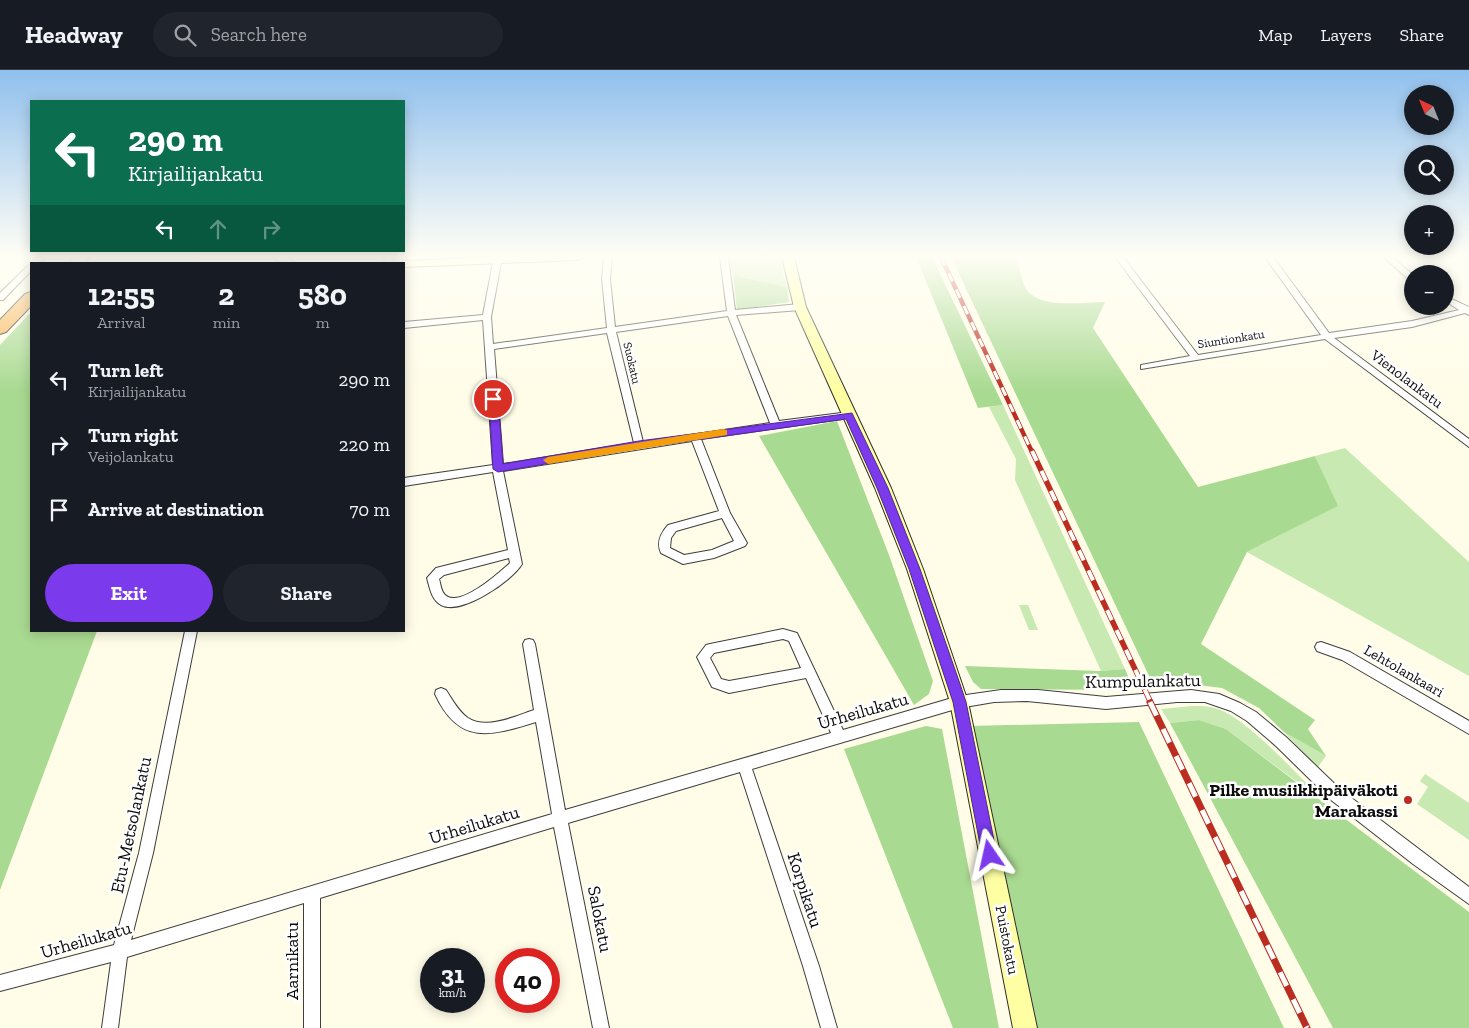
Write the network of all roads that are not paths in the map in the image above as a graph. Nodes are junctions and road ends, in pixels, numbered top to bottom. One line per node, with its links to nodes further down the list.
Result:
1 (28, 302): 14 (highway)
2 (490, 302): 12 (street)
3 (608, 302): 15 (street, Suokatu)
4 (731, 302): 11 (street)
5 (799, 302): 9 (street, Puistokatu)
6 (1152, 302): 18 (street)
7 (1302, 302): 16 (street, Vienolankatu)
8 (1454, 303): 10 (street)
9 (800, 307): 11 (street); 20 (street, Puistokatu)
10 (1468, 311): 16 (street, Siuntionkatu)
11 (731, 313): 15 (street); 21 (street)
12 (487, 317): 13 (street); 17 (street)
13 (405, 325)
14 (0, 330)
15 (612, 330): 17 (street); 24 (street, Suokatu)
16 (1328, 338): 18 (street, Siuntionkatu); 23 (street, Vienolankatu)
17 (490, 347): 25 (street)
18 (1195, 358): 19 (street, Siuntionkatu)
19 (1144, 367)
20 (849, 415): 21 (street); 34 (street, Puistokatu)
21 (776, 425): 22 (street)
22 (695, 437): 24 (street); 27 (street)
23 (1469, 444)
24 (639, 445): 25 (street)
25 (498, 469): 26 (street); 28 (street)
26 (405, 482)
27 (725, 513): 27 (street)
28 (513, 553): 28 (street)
29 (191, 632): 42 (street, Etu-Metsolankatu)
30 (529, 644): 35 (street, Salokatu)
31 (1321, 647): 36 (street, Lehtolankaari)
32 (809, 672): 32 (street); 37 (street)
33 (441, 694): 35 (street)
34 (959, 702): 37 (street, Urheilukatu); 41 (street, Kumpulankatu); 48 (street, Puistokatu)
35 (542, 714): 39 (street, Salokatu)
36 (1469, 728)
37 (840, 737): 38 (street, Urheilukatu)
38 (744, 765): 39 (street, Urheilukatu); 47 (street, Korpikatu)
39 (561, 818): 40 (street, Urheilukatu); 46 (street, Salokatu)
40 (312, 893): 42 (street, Urheilukatu); 45 (street, Aarnikatu)
41 (1469, 896)
42 (120, 951): 43 (street, Urheilukatu); 44 (street, Etu-Metsolankatu)
43 (0, 983)
44 (110, 1028)
45 (312, 1028)
46 (601, 1028)
47 (829, 1028)
48 (1024, 1028)

